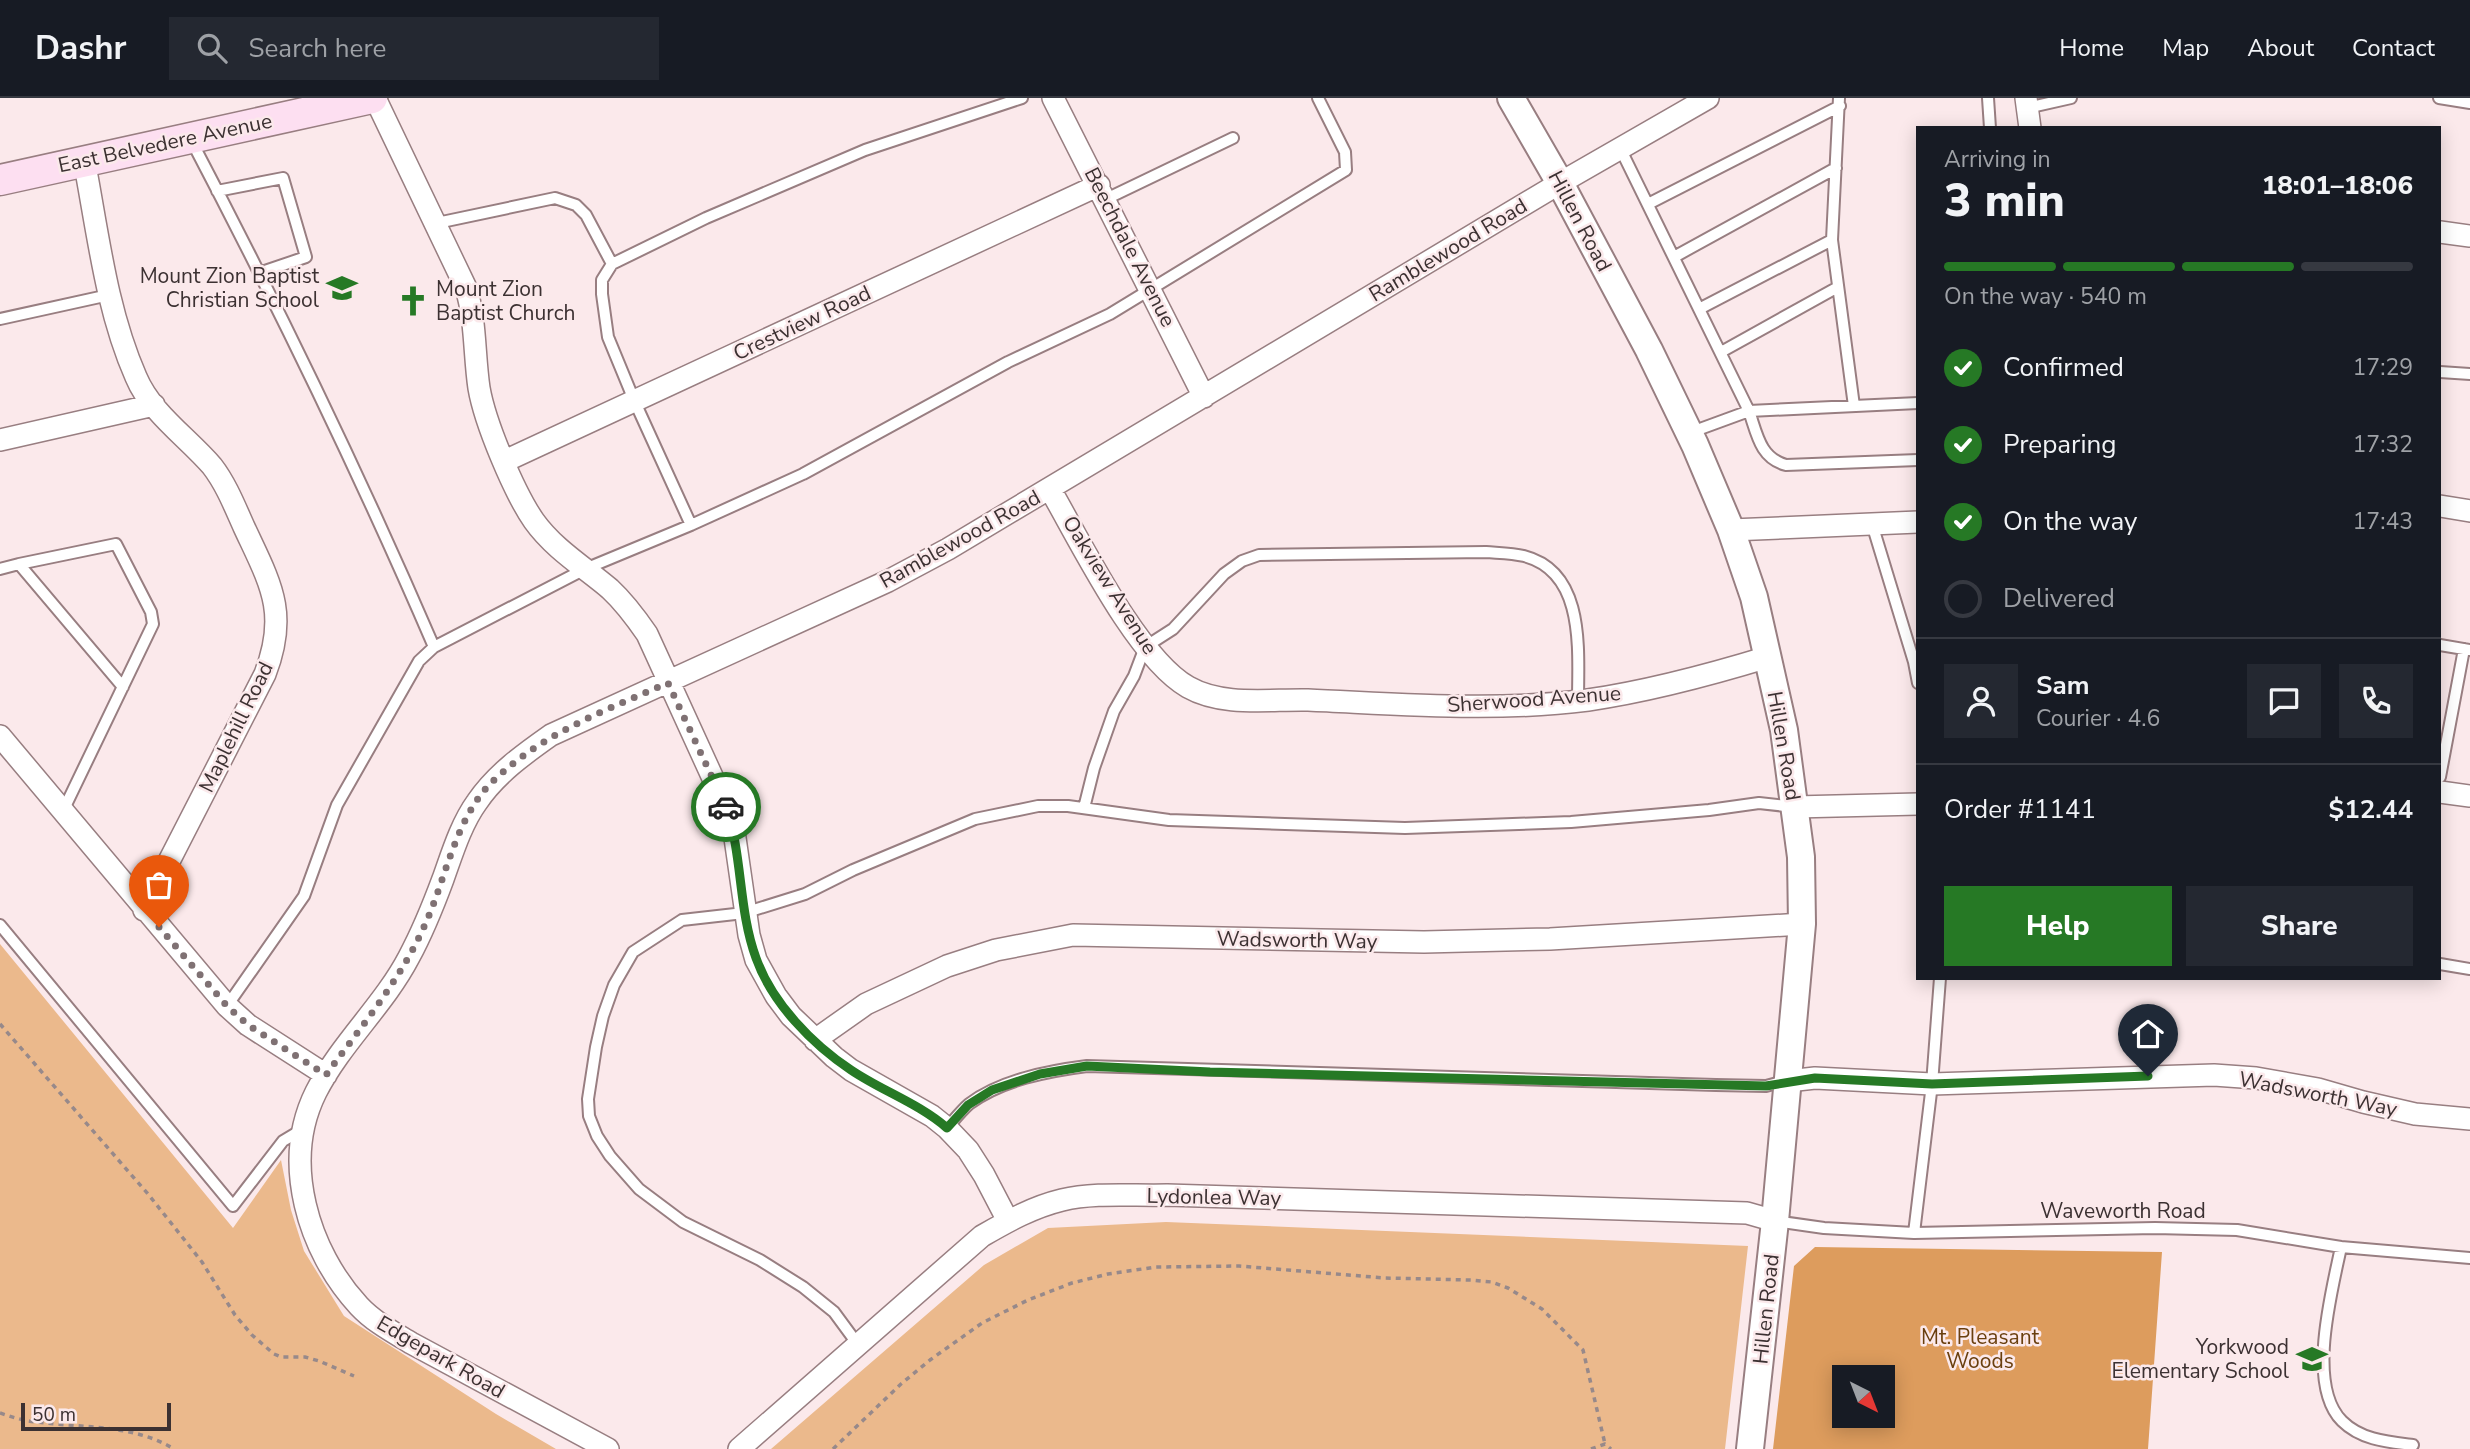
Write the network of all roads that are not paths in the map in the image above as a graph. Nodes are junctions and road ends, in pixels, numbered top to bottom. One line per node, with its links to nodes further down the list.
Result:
1 (373, 98): 14 (main road, East Belvedere Avenue); 24 (street)
2 (1022, 98): 29 (lane)
3 (1054, 98): 22 (street, Beechdale Avenue)
4 (1318, 98): 31 (lane)
5 (1511, 98): 20 (street, Hillen Road)
6 (1708, 98): 16 (street, Ramblewood Road)
7 (1988, 98): 13 (lane)
8 (2071, 98): 12 (lane)
9 (2439, 98): 11 (lane)
10 (1839, 102): 18 (lane); 23 (lane)
11 (2470, 103)
12 (2028, 111)
13 (1990, 126)
14 (190, 138): 17 (main road, East Belvedere Avenue); 21 (lane)
15 (1233, 138): 22 (lane)
16 (1620, 148): 20 (street, Ramblewood Road); 23 (lane)
17 (84, 160): 19 (main road, East Belvedere Avenue); 33 (street, Maplehill Road)
18 (1836, 168): 27 (lane); 28 (lane)
19 (0, 180)
20 (1560, 183): 39 (street, Ramblewood Road); 45 (street, Hillen Road)
21 (217, 191): 30 (lane); 30 (lane)
22 (1102, 192): 31 (street, Beechdale Avenue); 40 (street, Crestview Road)
23 (1648, 204): 28 (lane)
24 (437, 223): 29 (lane); 48 (street)
25 (2441, 232): 26 (street)
26 (2470, 236)
27 (1832, 240): 32 (lane); 34 (lane)
28 (1674, 257): 34 (lane)
29 (612, 264): 40 (lane)
30 (259, 273): 60 (lane)
31 (1150, 287): 39 (street, Beechdale Avenue); 54 (lane)
32 (1838, 288): 36 (lane); 43 (lane)
33 (109, 295): 35 (lane); 42 (street, Maplehill Road)
34 (1699, 309): 36 (lane)
35 (0, 319)
36 (1721, 352): 44 (lane)
37 (2441, 372): 38 (lane)
38 (2470, 374)
39 (1204, 397): 49 (street, Ramblewood Road)
40 (634, 400): 48 (street, Crestview Road); 54 (lane)
41 (1916, 403): 43 (lane)
42 (154, 405): 46 (street); 77 (street, Maplehill Road)
43 (1854, 406): 44 (lane)
44 (1749, 411): 45 (lane); 47 (lane)
45 (1689, 433): 55 (street, Hillen Road)
46 (0, 440)
47 (1916, 460)
48 (505, 461): 58 (street)
49 (1050, 489): 61 (street, Oakview Avenue); 65 (street, Ramblewood Road)
50 (2441, 506): 51 (street)
51 (2470, 511)
52 (1916, 522): 53 (street)
53 (1872, 524): 55 (street); 64 (lane)
54 (691, 525): 58 (lane)
55 (1731, 530): 63 (street, Hillen Road)
56 (19, 564): 57 (lane); 66 (lane); 66 (lane)
57 (0, 569)
58 (585, 569): 60 (lane); 65 (street)
59 (2441, 645): 62 (lane)
60 (434, 647): 84 (lane)
61 (1145, 647): 67 (street, Oakview Avenue); 68 (lane); 74 (lane)
62 (2467, 649): 70 (lane)
63 (1768, 657): 68 (street, Sherwood Avenue); 75 (street, Hillen Road)
64 (1916, 662)
65 (668, 683): 78 (street); 86 (street, Ramblewood Road)
66 (123, 687): 76 (lane)
67 (1295, 700): 68 (street, Sherwood Avenue)
68 (1578, 701)
69 (0, 736): 76 (street)
70 (2441, 772)
71 (2441, 792): 72 (street)
72 (2470, 796)
73 (1916, 804): 75 (street)
74 (1084, 807): 75 (lane); 78 (lane)
75 (1795, 807): 79 (street, Hillen Road)
76 (62, 811): 77 (street)
77 (144, 909): 84 (street)
78 (744, 913): 85 (street); 97 (lane)
79 (1802, 924): 85 (street, Wadsworth Way); 87 (street, Hillen Road)
80 (0, 925): 91 (lane)
81 (2441, 964): 82 (lane)
82 (2470, 970)
83 (1940, 980): 88 (lane)
84 (227, 1006): 86 (street)
85 (815, 1040): 90 (street)
86 (326, 1075): 91 (street, Edgepark Road)
87 (1788, 1081): 88 (street, Wadsworth Way); 90 (lane); 93 (street, Hillen Road)
88 (1932, 1084): 89 (street, Wadsworth Way); 94 (lane)
89 (2470, 1119)
90 (947, 1128): 92 (street)
91 (303, 1129): 99 (street, Edgepark Road)
92 (1008, 1220): 93 (street, Lydonlea Way); 97 (street, Lydonlea Way)
93 (1775, 1221): 94 (lane, Waveworth Road); 101 (street, Hillen Road)
94 (1914, 1233): 95 (lane, Waveworth Road)
95 (2341, 1247): 96 (lane, Waveworth Road); 98 (lane)
96 (2470, 1258)
97 (859, 1346): 100 (street, Lydonlea Way)
98 (2413, 1445)
99 (608, 1449)
100 (738, 1449)
101 (1750, 1449)

